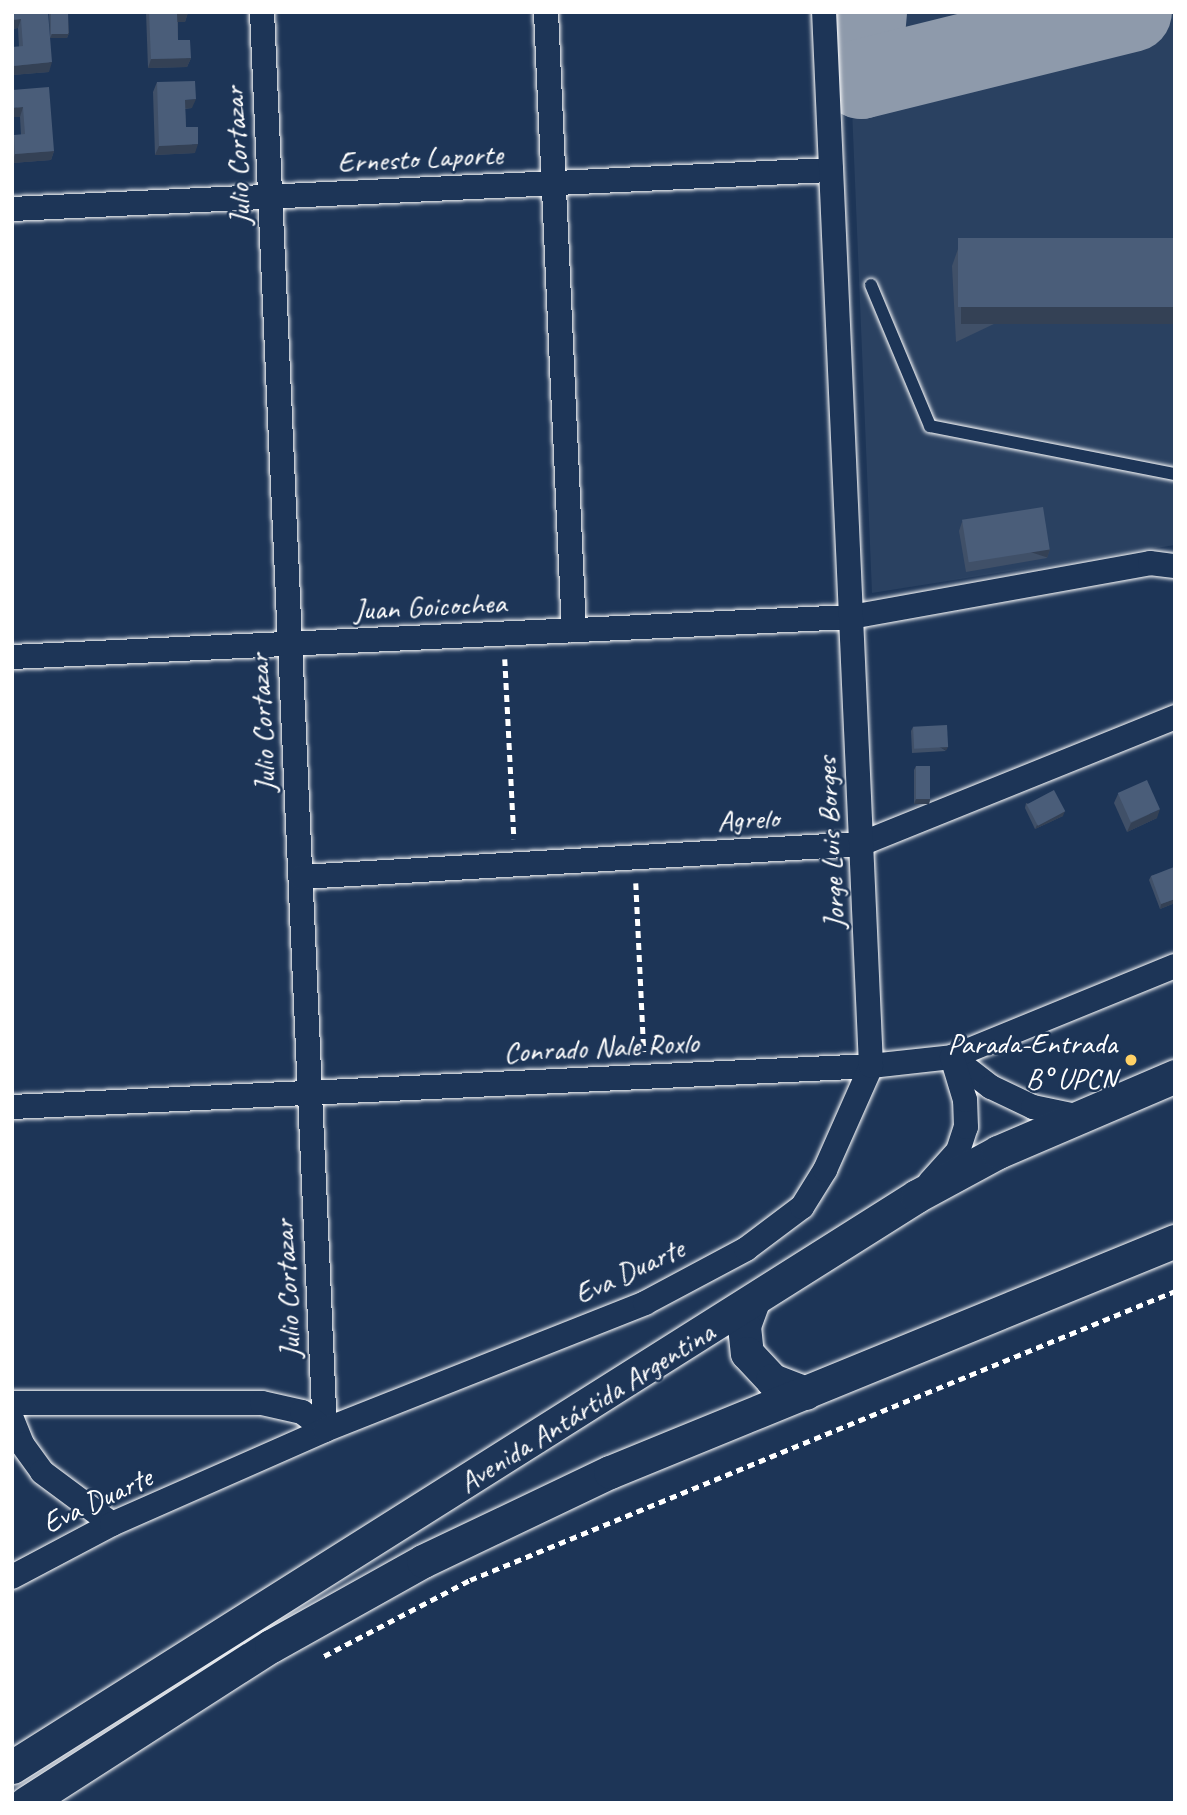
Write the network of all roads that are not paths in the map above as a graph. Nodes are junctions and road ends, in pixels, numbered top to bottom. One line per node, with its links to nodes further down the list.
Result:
1 (262, 12): 6 (street, Julio Cortazar)
2 (546, 12): 5 (street)
3 (824, 12): 4 (street, Jorge Luis Borges)
4 (831, 170): 5 (street, Ernesto Laporte); 11 (street, Jorge Luis Borges)
5 (554, 183): 6 (street, Ernesto Laporte); 12 (street)
6 (270, 197): 7 (street, Ernesto Laporte); 13 (street, Julio Cortazar)
7 (12, 209)
8 (871, 285): 9 (lane)
9 (1175, 474)
10 (1175, 566): 11 (street, Juan Goicochea)
11 (851, 617): 12 (street, Juan Goicochea); 16 (street, Jorge Luis Borges)
12 (574, 630): 13 (street, Juan Goicochea)
13 (290, 644): 14 (street, Juan Goicochea); 17 (street, Julio Cortazar)
14 (12, 657)
15 (1175, 717): 16 (street, Agrelo)
16 (861, 844): 17 (street, Agrelo); 20 (street, Jorge Luis Borges)
17 (300, 877): 22 (street, Julio Cortazar)
18 (1175, 966): 19 (street, Conrado Nale Roxlo)
19 (953, 1057): 20 (street, Conrado Nale Roxlo); 24 (street); 25 (street)
20 (871, 1066): 22 (street, Conrado Nale Roxlo); 31 (street, Eva Duarte)
21 (1175, 1076): 24 (main road, Avenida Antártida Argentina)
22 (310, 1093): 23 (street, Conrado Nale Roxlo); 31 (street, Julio Cortazar)
23 (12, 1107)
24 (1076, 1116): 25 (main road, Avenida Antártida Argentina)
25 (917, 1196): 27 (main road, Avenida Antártida Argentina)
26 (1175, 1241): 28 (main road, Avenida Antártida Argentina)
27 (753, 1301): 28 (main road); 34 (main road, Avenida Antártida Argentina)
28 (806, 1393): 35 (main road, Avenida Antártida Argentina)
29 (12, 1403): 31 (street)
30 (12, 1419): 32 (street)
31 (325, 1430): 32 (street, Eva Duarte)
32 (112, 1524): 33 (street, Eva Duarte)
33 (12, 1577)
34 (12, 1768)
35 (26, 1803)

